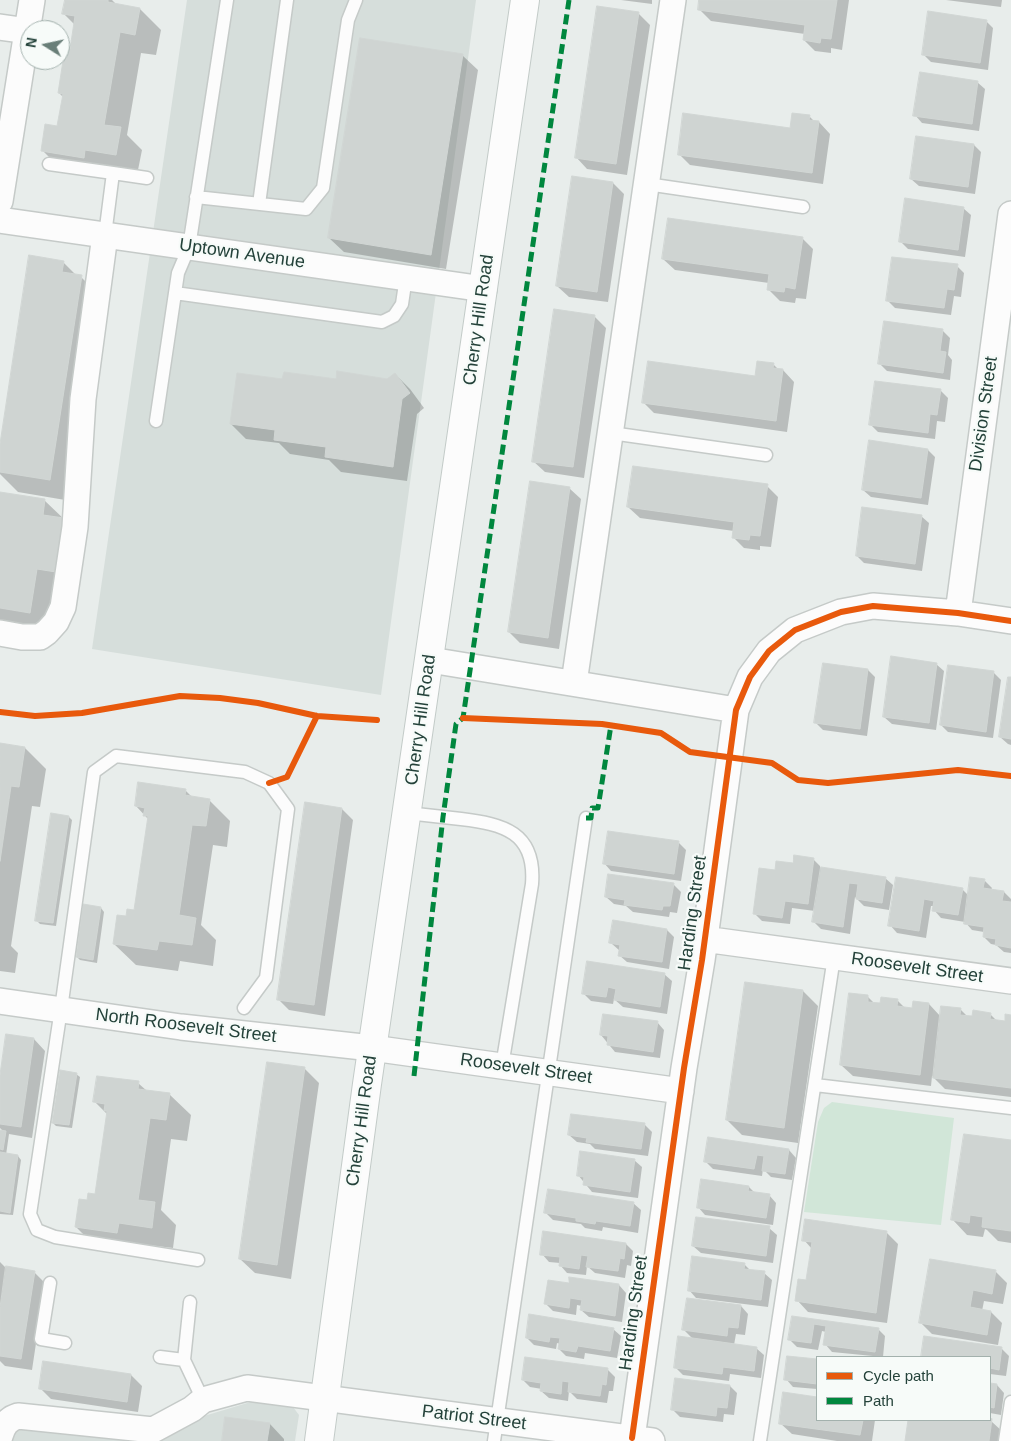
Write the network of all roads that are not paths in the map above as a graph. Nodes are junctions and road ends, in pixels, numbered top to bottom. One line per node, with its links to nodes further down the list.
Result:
1 (32, 0): 7 (street)
2 (227, 0): 15 (lane)
3 (287, 0): 17 (lane)
4 (356, 0): 17 (lane)
5 (525, 0): 24 (main road, Cherry Hill Road)
6 (673, 0): 14 (street)
7 (29, 20)
8 (0, 27): 9 (street)
9 (20, 30)
10 (22, 70): 16 (street)
11 (49, 164): 12 (lane)
12 (112, 173): 13 (lane); 21 (lane)
13 (147, 178)
14 (647, 184): 18 (lane); 28 (street)
15 (196, 197): 17 (lane); 22 (lane)
16 (0, 201)
17 (259, 204)
18 (802, 207)
19 (1011, 214): 26 (street, Division Street)
20 (0, 220): 21 (street, Uptown Avenue)
21 (105, 235): 22 (street, Uptown Avenue); 32 (street)
22 (189, 247): 23 (street, Uptown Avenue); 25 (lane)
23 (406, 277): 24 (street, Uptown Avenue); 25 (lane)
24 (484, 288): 33 (main road, Cherry Hill Road)
25 (175, 293): 27 (lane)
26 (1003, 326): 30 (street, Division Street)
27 (156, 421)
28 (611, 433): 29 (lane); 34 (street)
29 (766, 456)
30 (958, 613): 31 (street, Harding Street); 35 (street, Harding Street)
31 (1011, 621)
32 (0, 634)
33 (430, 660): 34 (street); 36 (main road, Cherry Hill Road)
34 (574, 683): 35 (street)
35 (736, 710): 38 (street, Harding Street)
36 (407, 813): 44 (main road, Cherry Hill Road); 45 (lane)
37 (586, 818): 46 (lane)
38 (704, 939): 39 (street, Roosevelt Street); 48 (street, Harding Street)
39 (834, 957): 40 (street, Roosevelt Street); 47 (lane)
40 (1011, 981)
41 (0, 1001): 43 (street, North Roosevelt Street)
42 (244, 1008): 43 (lane)
43 (61, 1009): 44 (street, North Roosevelt Street); 50 (lane)
44 (372, 1048): 45 (street, Roosevelt Street); 56 (main road, Cherry Hill Road)
45 (502, 1066): 46 (street, Roosevelt Street)
46 (548, 1072): 48 (street, Roosevelt Street); 59 (lane)
47 (815, 1085): 49 (lane); 64 (lane)
48 (681, 1091): 62 (street, Harding Street)
49 (1011, 1108)
50 (198, 1260)
51 (50, 1283): 53 (lane)
52 (190, 1302): 55 (lane)
53 (66, 1343)
54 (160, 1357): 55 (lane)
55 (184, 1360): 57 (lane)
56 (325, 1399): 57 (street, Patriot Street); 59 (street, Patriot Street); 63 (main road, Cherry Hill Road)
57 (203, 1400): 60 (street, Patriot Street)
58 (1011, 1402): 65 (lane)
59 (496, 1431): 62 (street, Patriot Street)
60 (163, 1432): 61 (street, Patriot Street)
61 (0, 1436)
62 (642, 1440)
63 (318, 1441)
64 (760, 1441)
65 (1005, 1441)

